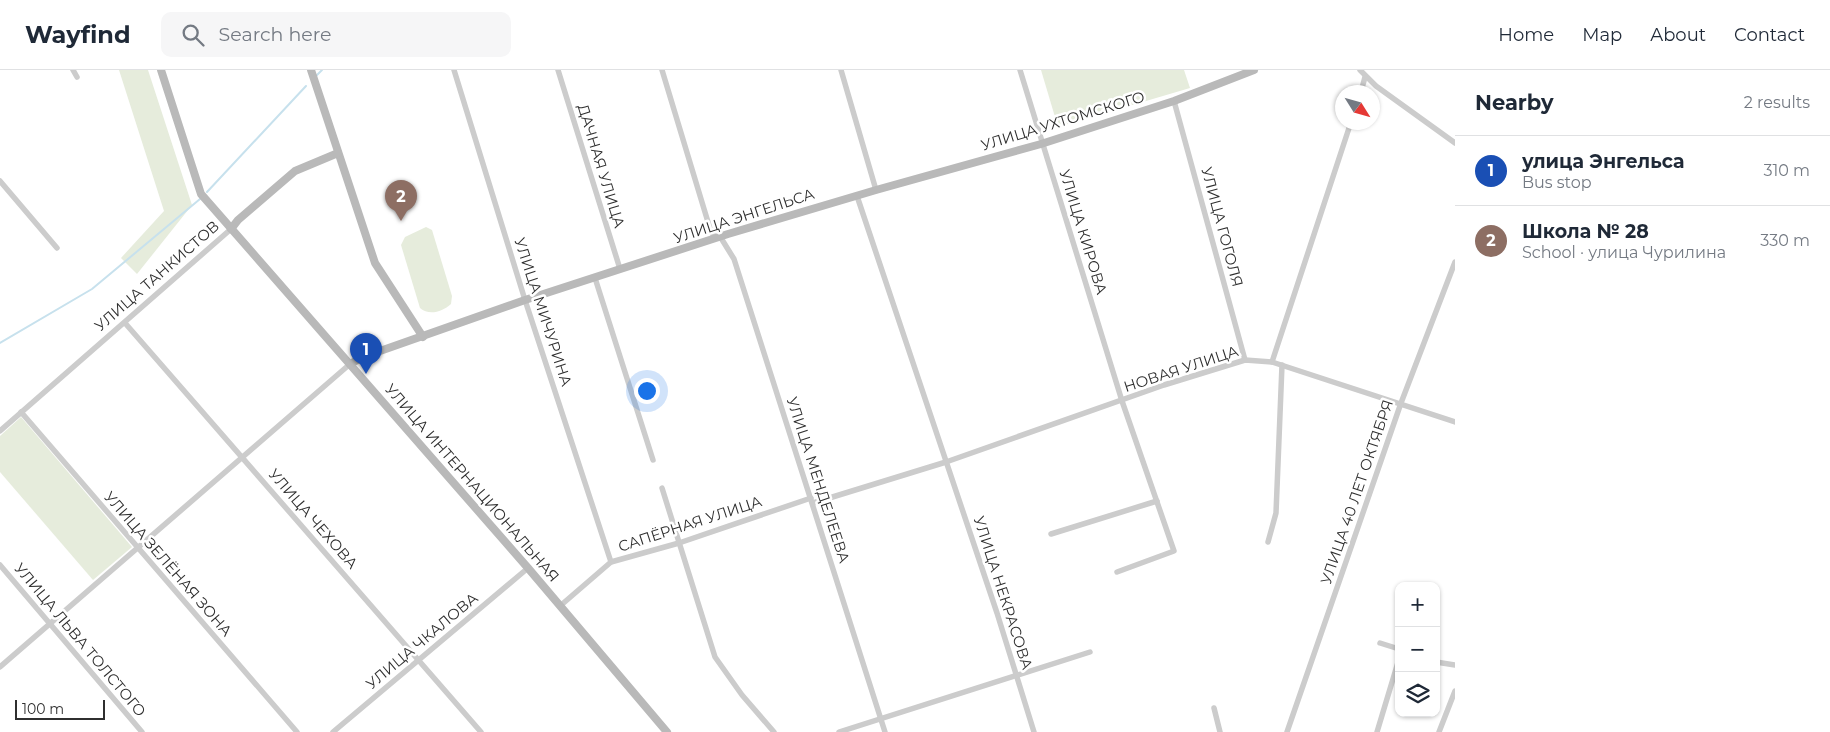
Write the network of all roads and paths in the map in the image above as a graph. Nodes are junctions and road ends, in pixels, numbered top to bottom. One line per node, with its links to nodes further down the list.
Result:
1 (73, 70): 11 (street)
2 (161, 70): 22 (main road, УЛИЦА ИНТЕРНАЦИОНАЛЬНАЯ)
3 (311, 70): 18 (main road)
4 (454, 70): 28 (street, УЛИЦА МИЧУРИНА)
5 (558, 70): 26 (street, ДАЧНАЯ УЛИЦА)
6 (662, 70): 23 (street, УЛИЦА МЕНДЕЛЕЕВА)
7 (841, 70): 20 (street)
8 (1020, 70): 17 (street, УЛИЦА КИРОВА)
9 (1254, 70): 14 (main road, УЛИЦА УХТОМСКОГО)
10 (1360, 70): 12 (street)
11 (77, 77)
12 (1366, 77): 13 (street); 16 (street)
13 (1363, 85)
14 (1174, 101): 17 (main road, УЛИЦА УХТОМСКОГО); 31 (street, УЛИЦА ГОГОЛЯ)
15 (1348, 130): 32 (street)
16 (1455, 143)
17 (1041, 144): 20 (main road, УЛИЦА УХТОМСКОГО); 35 (street, УЛИЦА КИРОВА)
18 (338, 153): 22 (main road, УЛИЦА ТАНКИСТОВ); 30 (main road)
19 (0, 181): 24 (street)
20 (876, 190): 21 (main road, УЛИЦА ЭНГЕЛЬСА)
21 (857, 196): 23 (main road, УЛИЦА ЭНГЕЛЬСА); 42 (street, УЛИЦА НЕКРАСОВА)
22 (231, 229): 29 (street, УЛИЦА ТАНКИСТОВ); 33 (main road, УЛИЦА ИНТЕРНАЦИОНАЛЬНАЯ)
23 (721, 238): 26 (main road, УЛИЦА ЭНГЕЛЬСА); 44 (street, УЛИЦА МЕНДЕЛЕЕВА)
24 (57, 248)
25 (1455, 262): 36 (street, УЛИЦА 40 ЛЕТ ОКТЯБРЯ)
26 (620, 270): 27 (main road, УЛИЦА ЭНГЕЛЬСА)
27 (595, 278): 28 (main road, УЛИЦА ЭНГЕЛЬСА); 41 (street)
28 (525, 300): 30 (main road, УЛИЦА ЭНГЕЛЬСА); 50 (street, УЛИЦА МИЧУРИНА)
29 (125, 323): 37 (street, УЛИЦА ТАНКИСТОВ); 40 (street, УЛИЦА ЧЕХОВА)
30 (423, 337): 33 (main road, УЛИЦА ЭНГЕЛЬСА)
31 (1244, 360): 32 (street, НОВАЯ УЛИЦА); 35 (street, НОВАЯ УЛИЦА)
32 (1272, 362): 34 (street, НОВАЯ УЛИЦА)
33 (350, 364): 40 (street, УЛИЦА ЭНГЕЛЬСА); 52 (main road, УЛИЦА ИНТЕРНАЦИОНАЛЬНАЯ)
34 (1282, 366): 36 (street, НОВАЯ УЛИЦА); 47 (street)
35 (1122, 401): 42 (street, НОВАЯ УЛИЦА); 45 (street, УЛИЦА КИРОВА)
36 (1401, 403): 38 (street, НОВАЯ УЛИЦА); 78 (street, УЛИЦА 40 ЛЕТ ОКТЯБРЯ)
37 (21, 412): 39 (street, УЛИЦА ТАНКИСТОВ); 49 (street, УЛИЦА ЗЕЛЁНАЯ ЗОНА)
38 (1455, 422)
39 (0, 430)
40 (243, 458): 49 (street, УЛИЦА ЭНГЕЛЬСА); 59 (street, УЛИЦА ЧЕХОВА)
41 (653, 460)
42 (946, 462): 44 (street, САПЁРНАЯ УЛИЦА); 64 (street, УЛИЦА НЕКРАСОВА)
43 (662, 488): 48 (street)
44 (812, 500): 48 (street, САПЁРНАЯ УЛИЦА); 67 (street, УЛИЦА МЕНДЕЛЕЕВА)
45 (1156, 501): 46 (street); 53 (street, УЛИЦА КИРОВА)
46 (1051, 534)
47 (1268, 542)
48 (679, 543): 50 (street, САПЁРНАЯ УЛИЦА); 73 (street)
49 (138, 550): 55 (street, УЛИЦА ЭНГЕЛЬСА); 69 (street, УЛИЦА ЗЕЛЁНАЯ ЗОНА)
50 (611, 562): 54 (street, САПЁРНАЯ УЛИЦА)
51 (0, 564): 55 (street, УЛИЦА ЛЬВА ТОЛСТОГО)
52 (528, 568): 54 (main road, УЛИЦА ИНТЕРНАЦИОНАЛЬНАЯ); 59 (street, УЛИЦА ЧКАЛОВА)
53 (1117, 572)
54 (560, 606): 72 (main road, УЛИЦА ИНТЕРНАЦИОНАЛЬНАЯ)
55 (50, 624): 62 (street, УЛИЦА ЭНГЕЛЬСА); 68 (street, УЛИЦА ЛЬВА ТОЛСТОГО)
56 (1380, 643): 57 (street)
57 (1395, 648)
58 (1090, 652): 64 (street)
59 (418, 660): 70 (street, УЛИЦА ЧКАЛОВА); 71 (street, УЛИЦА ЧЕХОВА)
60 (1440, 663): 61 (street)
61 (1455, 665)
62 (0, 667)
63 (1395, 672): 79 (street)
64 (1018, 677): 67 (street); 76 (street, УЛИЦА НЕКРАСОВА)
65 (1455, 691): 80 (street)
66 (1214, 708): 77 (street)
67 (880, 718): 74 (street); 75 (street, УЛИЦА МЕНДЕЛЕЕВА)
68 (142, 732)
69 (297, 732)
70 (333, 732)
71 (481, 732)
72 (667, 732)
73 (774, 732)
74 (839, 732)
75 (885, 732)
76 (1034, 732)
77 (1220, 732)
78 (1287, 732)
79 (1377, 732)
80 (1440, 732)

